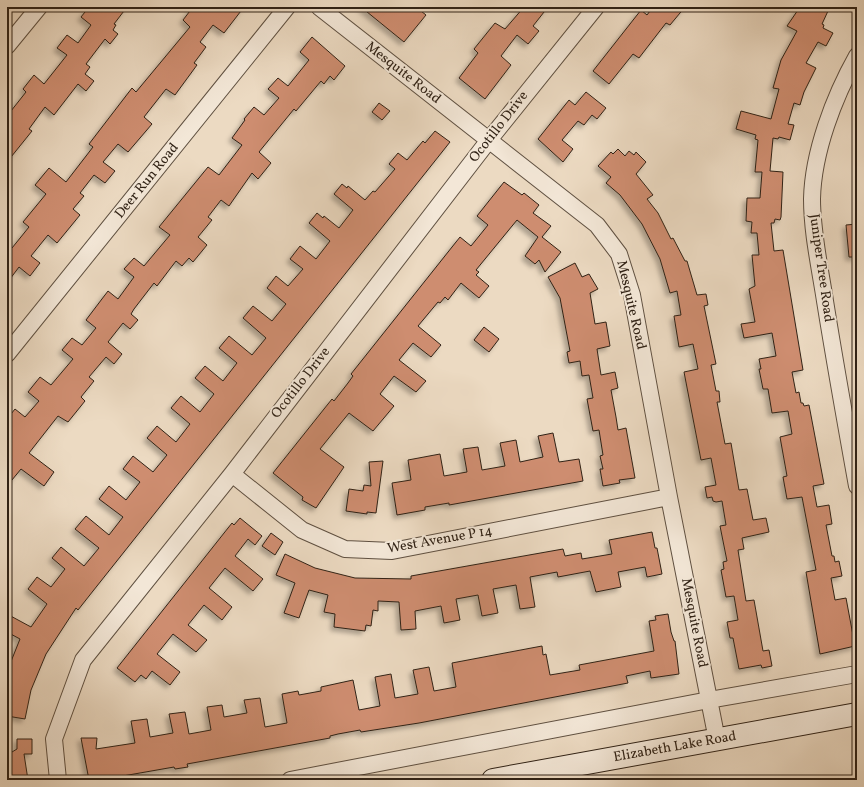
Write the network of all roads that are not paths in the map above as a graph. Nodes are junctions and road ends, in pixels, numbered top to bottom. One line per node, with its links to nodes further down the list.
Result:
1 (39, 7): 5 (street)
2 (287, 7): 8 (street, Deer Run Road)
3 (319, 7): 7 (street, Mesquite Road)
4 (596, 7): 7 (street, Ocotillo Drive)
5 (7, 46)
6 (857, 56): 10 (street, Juniper Tree Road)
7 (489, 140): 9 (street, Ocotillo Drive); 11 (street, Mesquite Road)
8 (7, 354)
9 (232, 474): 11 (street, West Avenue P 14); 16 (street, Ocotillo Drive)
10 (857, 486)
11 (669, 498): 13 (street, Mesquite Road)
12 (857, 674): 13 (street)
13 (710, 700): 15 (street, Mesquite Road); 17 (street)
14 (857, 714): 15 (main road, Elizabeth Lake Road)
15 (717, 740): 18 (main road, Elizabeth Lake Road)
16 (58, 780)
17 (290, 780)
18 (493, 780)

